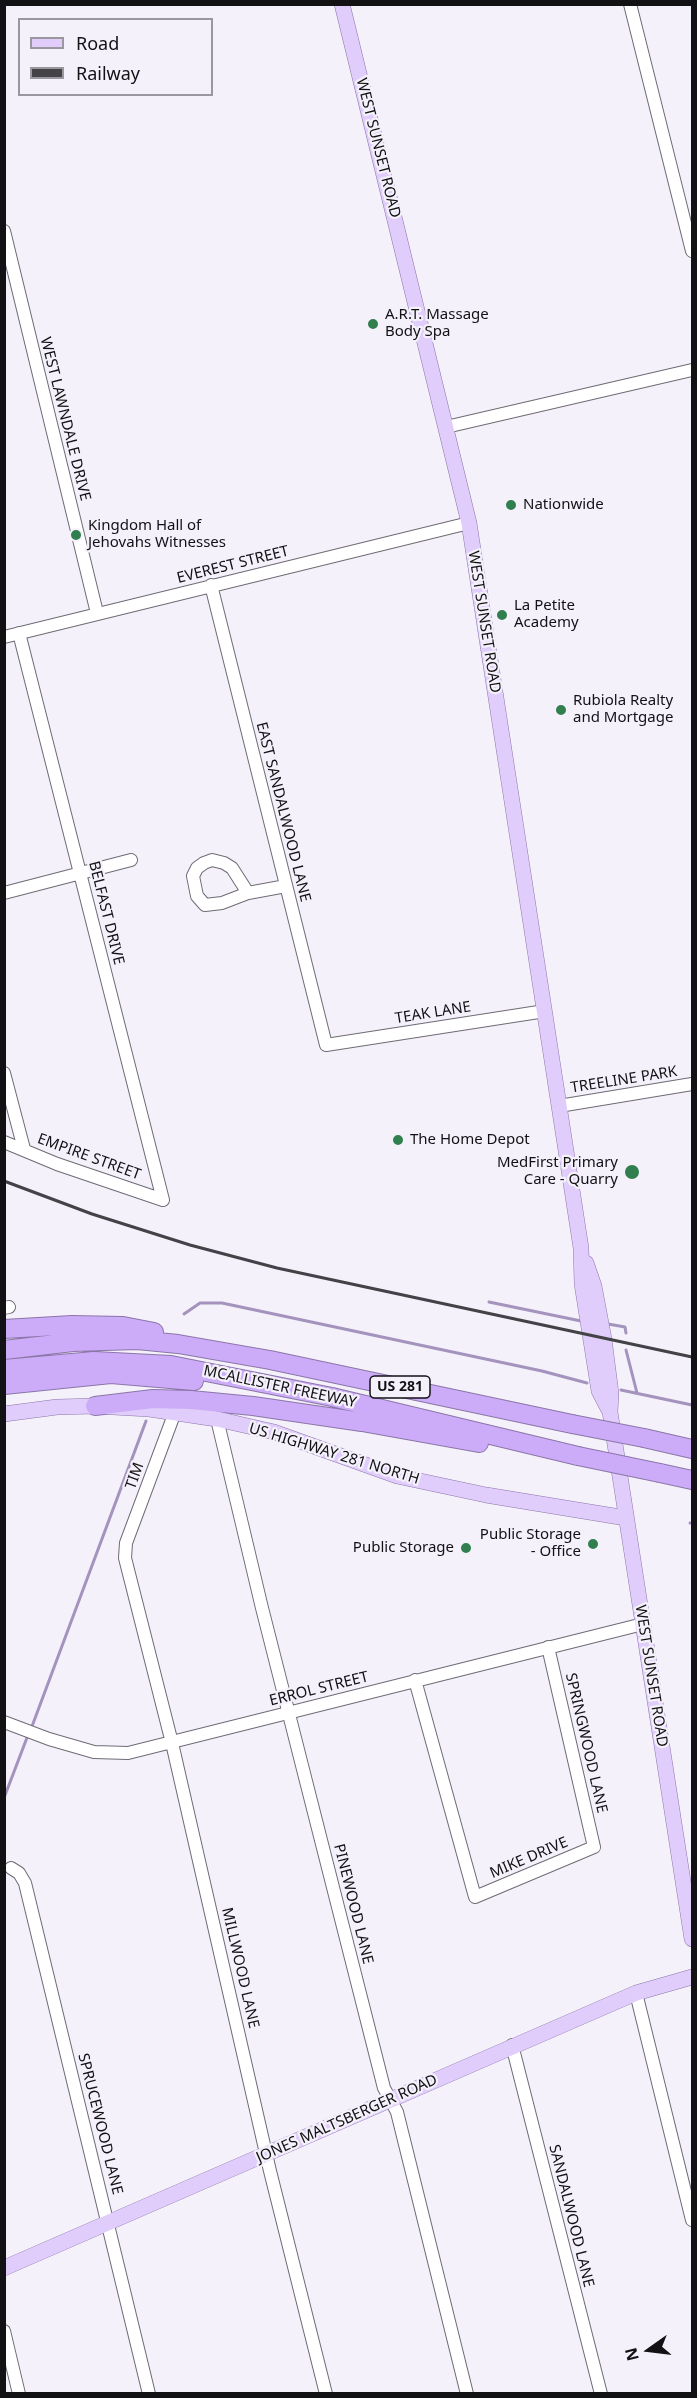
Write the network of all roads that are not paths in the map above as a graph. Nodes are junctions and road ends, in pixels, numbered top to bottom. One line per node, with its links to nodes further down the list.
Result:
1 (342, 4): 6 (main road, WEST SUNSET ROAD)
2 (630, 4): 4 (street)
3 (4, 231): 9 (street, WEST LAWNDALE DRIVE)
4 (693, 251)
5 (693, 370): 6 (street)
6 (446, 427): 7 (main road, WEST SUNSET ROAD)
7 (469, 523): 8 (street, EVEREST STREET); 17 (main road, WEST SUNSET ROAD)
8 (211, 585): 9 (street, EVEREST STREET); 14 (street, EAST SANDALWOOD LANE)
9 (97, 613): 10 (street, EVEREST STREET)
10 (19, 633): 11 (street, EVEREST STREET); 13 (street, BELFAST DRIVE)
11 (4, 637)
12 (131, 860): 13 (street)
13 (80, 873): 15 (street); 24 (street, BELFAST DRIVE)
14 (286, 886): 16 (street); 18 (street, EAST SANDALWOOD LANE)
15 (4, 893)
16 (248, 893): 16 (street)
17 (545, 1011): 18 (street, TEAK LANE); 21 (main road, WEST SUNSET ROAD)
18 (326, 1045)
19 (4, 1073): 23 (street)
20 (693, 1084): 21 (street, TREELINE PARK)
21 (559, 1106): 38 (main road, WEST SUNSET ROAD)
22 (4, 1142): 23 (street, EMPIRE STREET)
23 (24, 1149): 24 (street, EMPIRE STREET)
24 (164, 1200)
25 (4, 1329): 27 (highway)
26 (4, 1350): 27 (highway, MCALLISTER FREEWAY / US 281)
27 (228, 1352): 35 (highway, MCALLISTER FREEWAY / US 281, bridge)
28 (4, 1369): 30 (highway, MCALLISTER FREEWAY / US 281)
29 (4, 1385): 30 (highway)
30 (332, 1397): 36 (highway, MCALLISTER FREEWAY / US 281)
31 (95, 1406): 32 (main road, US HIGHWAY 281 NORTH); 33 (main road, US HIGHWAY 281 NORTH); 36 (highway)
32 (175, 1412): 34 (main road, US HIGHWAY 281 NORTH); 39 (street, TIM)
33 (4, 1414)
34 (217, 1419): 38 (main road, US HIGHWAY 281 NORTH); 43 (street, PINEWOOD LANE)
35 (693, 1449)
36 (578, 1456): 37 (highway, MCALLISTER FREEWAY / US 281, bridge)
37 (693, 1480)
38 (626, 1518): 40 (main road, WEST SUNSET ROAD)
39 (124, 1550): 45 (street, MILLWOOD LANE)
40 (643, 1624): 41 (street, ERROL STREET); 48 (main road, WEST SUNSET ROAD)
41 (548, 1647): 42 (street, ERROL STREET); 46 (street, SPRINGWOOD LANE)
42 (415, 1680): 43 (street, ERROL STREET); 46 (street, MIKE DRIVE)
43 (288, 1711): 45 (street, ERROL STREET); 52 (street, PINEWOOD LANE)
44 (10, 1724): 45 (street, ERROL STREET)
45 (172, 1743): 53 (street, MILLWOOD LANE)
46 (594, 1847)
47 (11, 1868): 55 (street, SPRUCEWOOD LANE)
48 (693, 1940)
49 (693, 1977): 50 (main road, JONES MALTSBERGER ROAD)
50 (636, 1993): 51 (main road, JONES MALTSBERGER ROAD); 54 (street)
51 (512, 2045): 52 (main road, JONES MALTSBERGER ROAD); 63 (street, SANDALWOOD LANE)
52 (391, 2101): 53 (main road, JONES MALTSBERGER ROAD); 62 (street, PINEWOOD LANE)
53 (267, 2154): 55 (main road, JONES MALTSBERGER ROAD); 61 (street, MILLWOOD LANE)
54 (693, 2220)
55 (108, 2223): 56 (main road, JONES MALTSBERGER ROAD); 60 (street, SPRUCEWOOD LANE)
56 (4, 2268)
57 (4, 2331): 58 (street)
58 (7, 2350): 59 (street)
59 (19, 2394)
60 (149, 2394)
61 (326, 2394)
62 (467, 2394)
63 (601, 2394)

